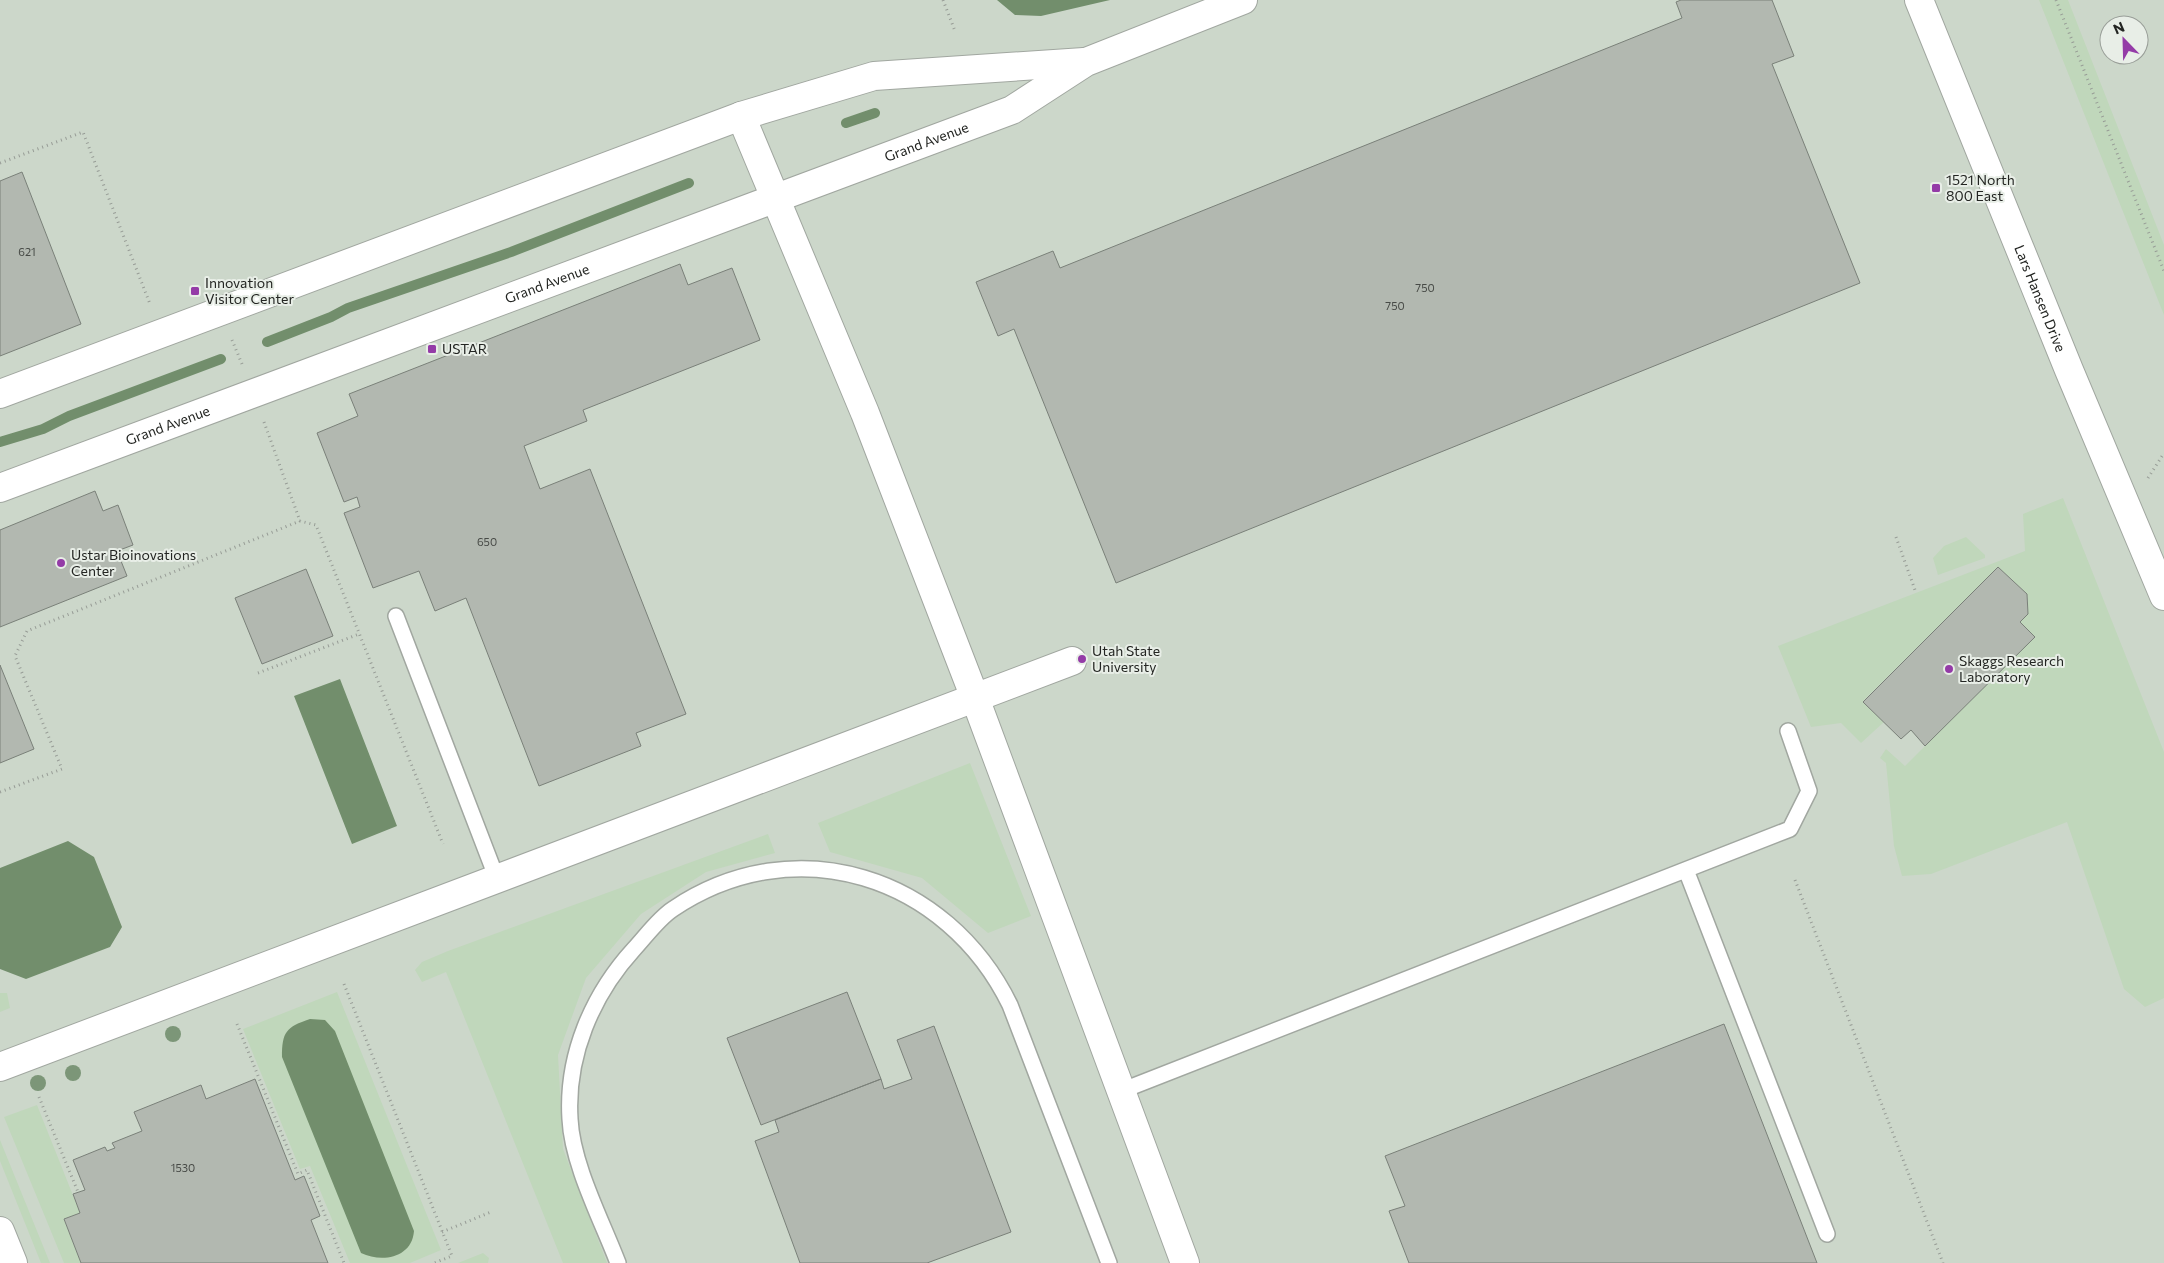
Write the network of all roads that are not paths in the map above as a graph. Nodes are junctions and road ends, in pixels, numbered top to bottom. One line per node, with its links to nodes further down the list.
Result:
1 (1243, 0): 3 (street, Grand Avenue)
2 (1919, 0): 8 (street, Lars Hansen Drive)
3 (1086, 62): 4 (street, Grand Avenue); 5 (street, Grand Avenue)
4 (741, 116): 5 (street); 6 (street, Grand Avenue)
5 (776, 199): 7 (street, Grand Avenue); 11 (street)
6 (0, 394)
7 (0, 488)
8 (2164, 596)
9 (396, 616): 14 (lane)
10 (1072, 661): 11 (street)
11 (975, 698): 14 (street); 16 (street)
12 (1788, 731): 13 (lane)
13 (1686, 870): 16 (lane); 18 (lane)
14 (497, 879): 15 (street)
15 (0, 1067)
16 (1121, 1091): 22 (street)
17 (0, 1231): 19 (street)
18 (1827, 1234)
19 (13, 1263)
20 (618, 1263): 21 (lane)
21 (1109, 1263)
22 (1185, 1263)

